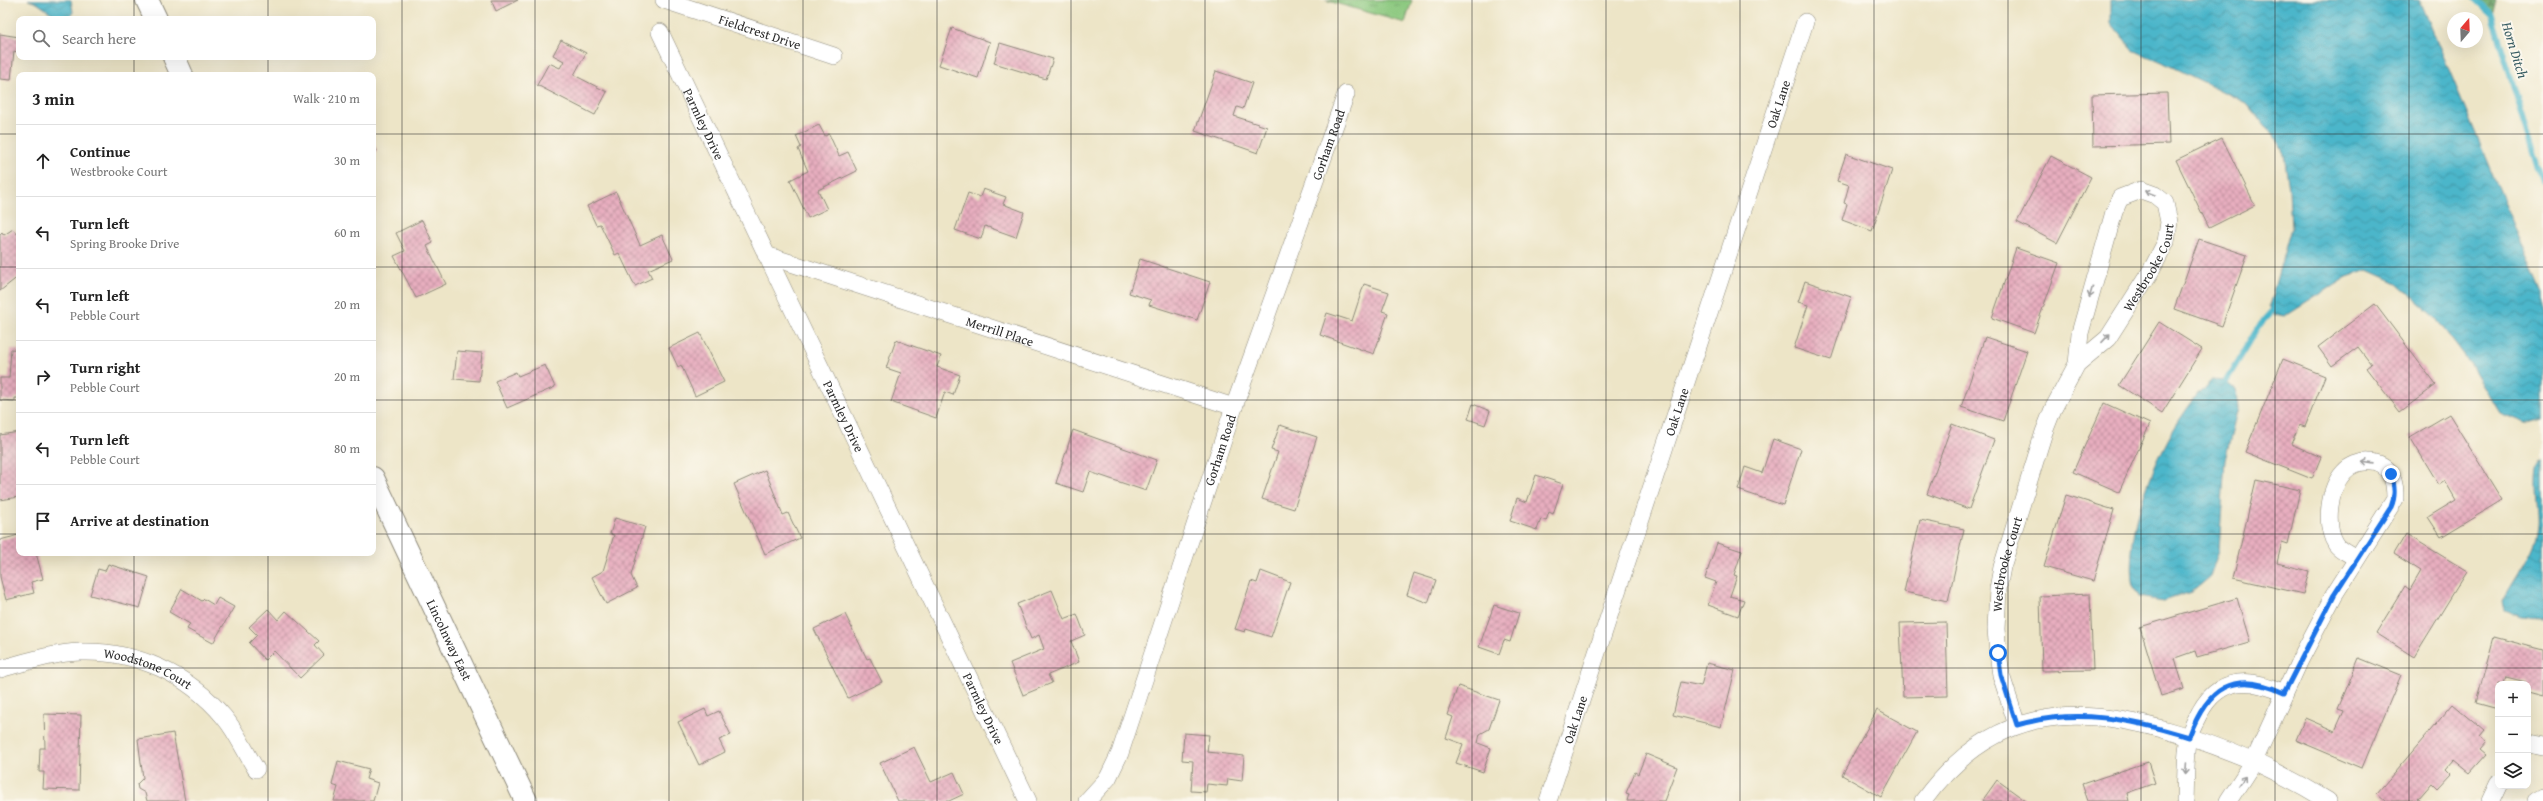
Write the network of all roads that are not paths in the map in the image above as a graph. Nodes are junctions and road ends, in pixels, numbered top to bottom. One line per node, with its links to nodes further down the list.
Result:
1 (147, 0): 3 (highway)
2 (664, 0): 6 (street, Fieldcrest Drive)
3 (155, 16)
4 (1805, 22): 28 (street, Oak Lane)
5 (660, 32): 10 (street, Parmley Drive)
6 (834, 56)
7 (175, 60): 8 (highway)
8 (181, 72)
9 (1346, 94): 12 (street, Gorham Road)
10 (766, 255): 12 (street, Merrill Place); 26 (street, Parmley Drive)
11 (2077, 364): 11 (street, Westbrooke Court, one-way to 11); 17 (street, Westbrooke Court)
12 (1234, 407): 27 (street, Gorham Road)
13 (376, 484): 25 (highway, Lincolnway East)
14 (2356, 558): 14 (street, one-way to 14); 16 (street)
15 (0, 669): 22 (street, Woodstone Court)
16 (2284, 693): 18 (street); 21 (street)
17 (2017, 725): 18 (street); 29 (street)
18 (2189, 737): 21 (street); 30 (street, one-way to 30)
19 (2531, 744): 20 (street)
20 (2543, 746)
21 (2254, 761): 31 (street, one-way to 21); 32 (street)
22 (256, 769)
23 (2496, 789): 33 (street)
24 (2543, 797): 34 (street)
25 (526, 801)
26 (1028, 801)
27 (1087, 801)
28 (1548, 801)
29 (1923, 801)
30 (2185, 801)
31 (2228, 801)
32 (2328, 801)
33 (2490, 801)
34 (2536, 801)

